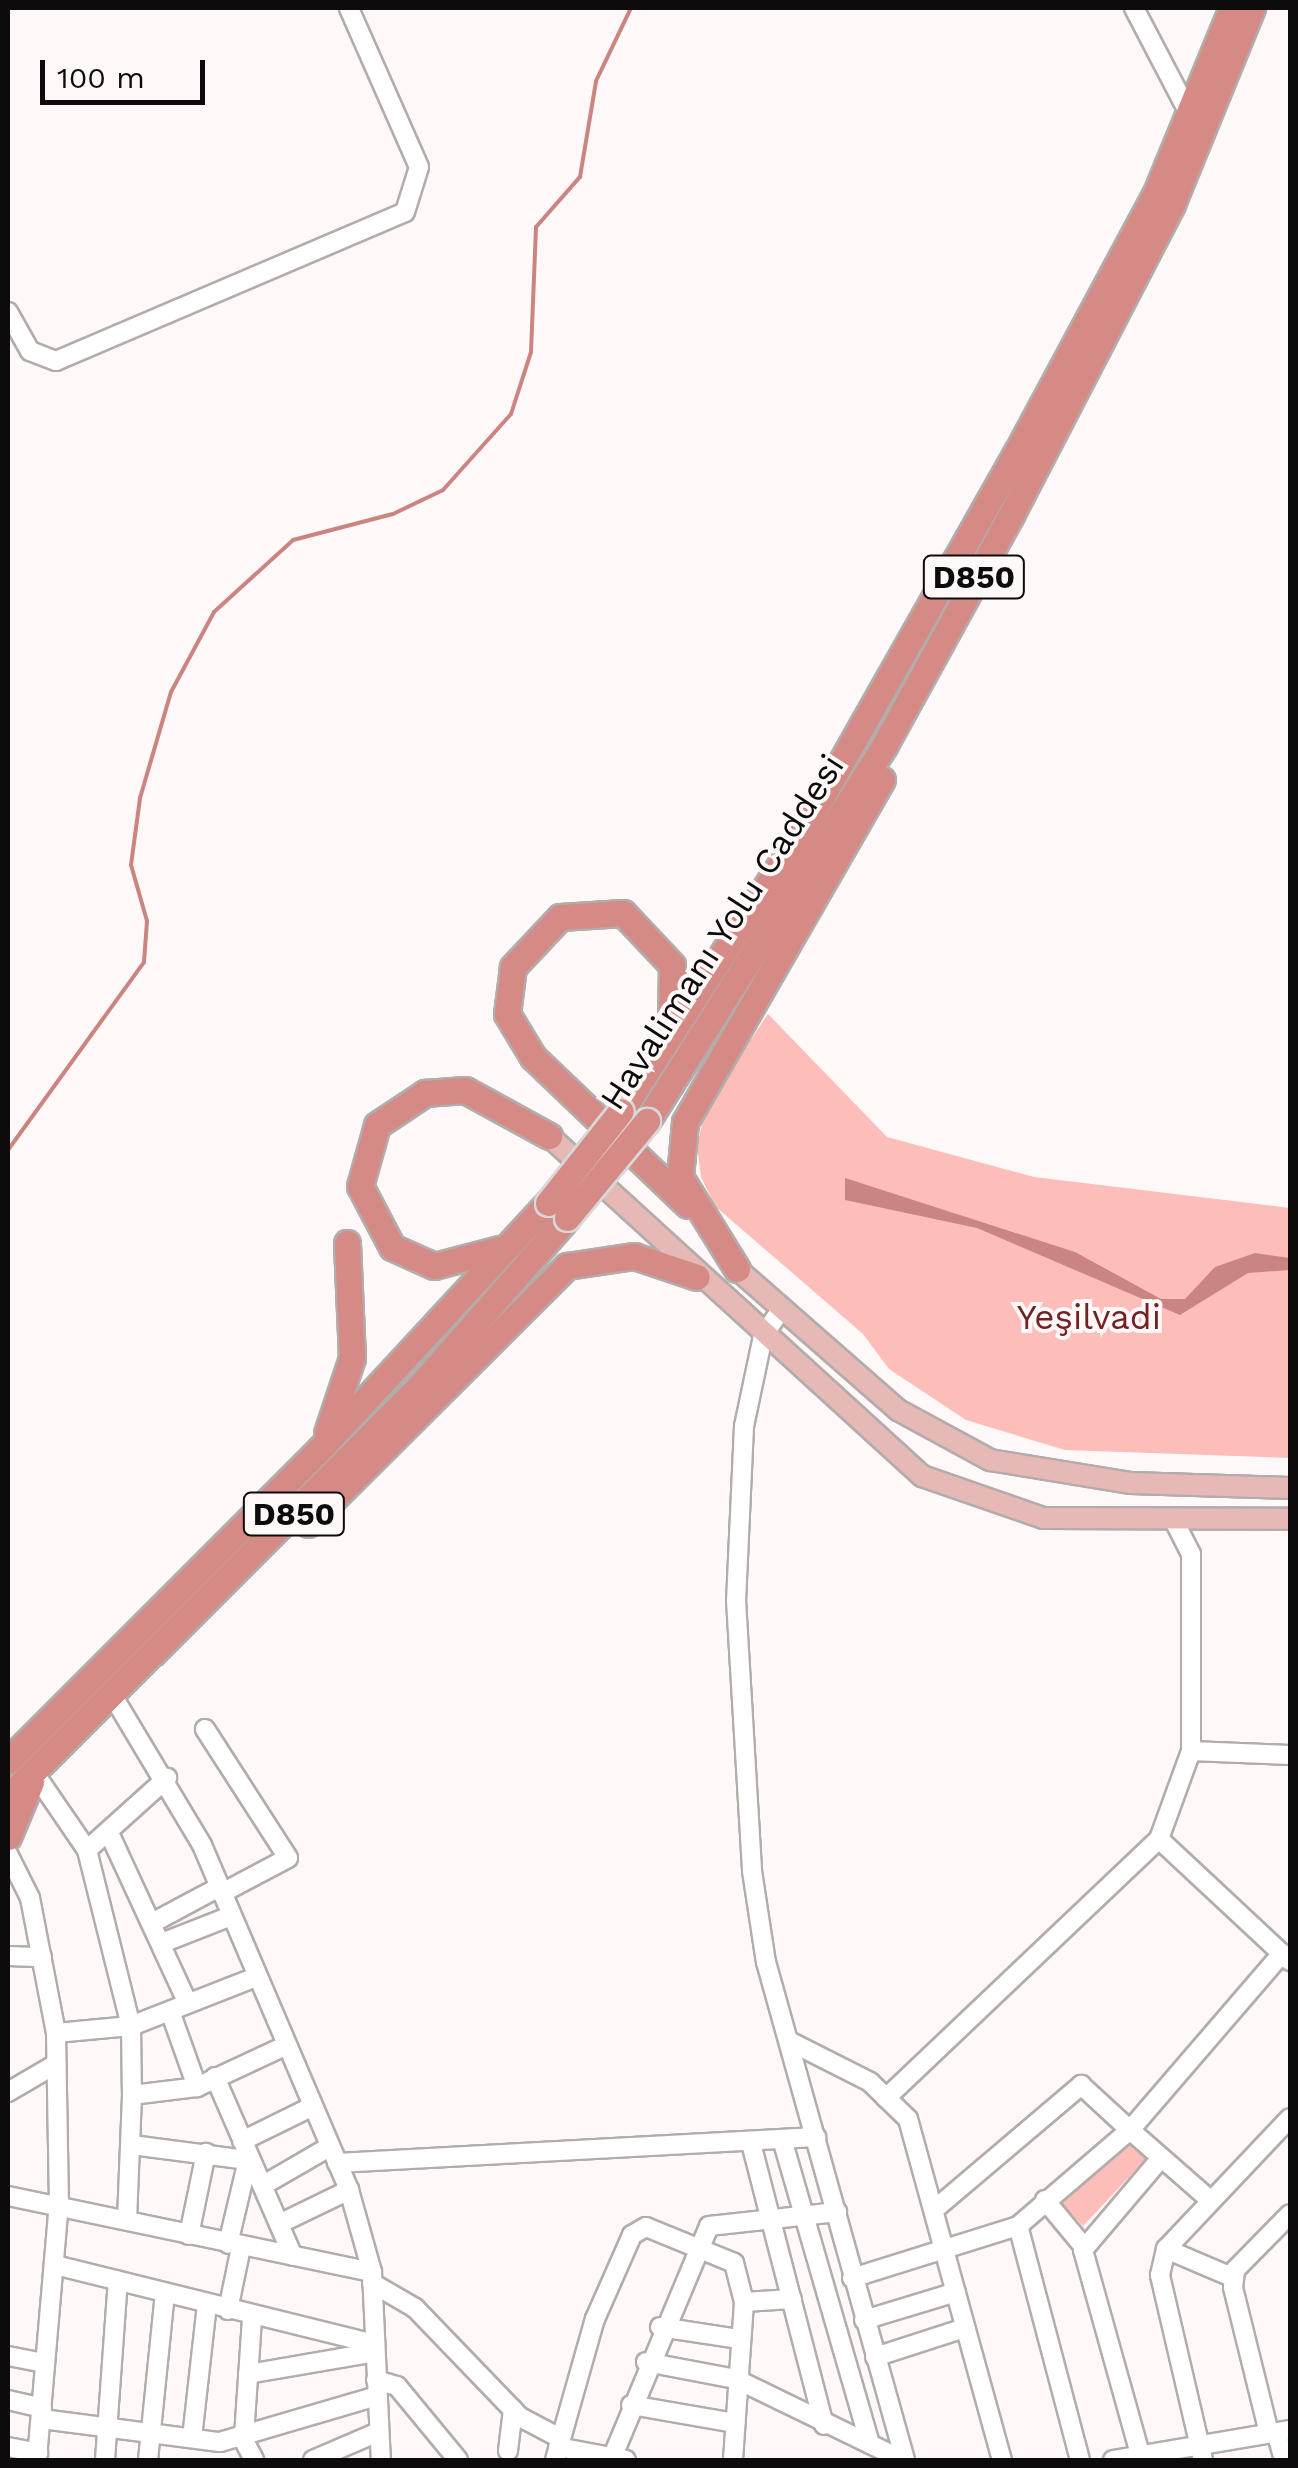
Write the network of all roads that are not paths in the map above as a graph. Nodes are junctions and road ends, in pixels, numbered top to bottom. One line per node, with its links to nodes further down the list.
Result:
1 (349, 8): 6 (street)
2 (1134, 8): 5 (street)
3 (1232, 8): 5 (highway, Havalimanı Yolu Caddesi / D850)
4 (1252, 8): 7 (highway, Havalimanı Yolu Caddesi / D850)
5 (1190, 115): 8 (highway, Havalimanı Yolu Caddesi / D850)
6 (8, 312)
7 (1010, 516): 10 (highway); 11 (highway, Havalimanı Yolu Caddesi / D850, bridge)
8 (668, 1048): 10 (highway); 11 (highway, Havalimanı Yolu Caddesi / D850, bridge)
9 (549, 1136): 12 (highway); 15 (main road)
10 (691, 1208): 14 (highway)
11 (558, 1210): 12 (highway, Havalimanı Yolu Caddesi / D850); 22 (highway, Havalimanı Yolu Caddesi / D850)
12 (520, 1234): 18 (highway, Havalimanı Yolu Caddesi / D850)
13 (347, 1243): 18 (highway)
14 (737, 1269): 16 (main road)
15 (697, 1277): 17 (main road); 22 (highway)
16 (782, 1310): 17 (street); 19 (main road)
17 (763, 1336): 21 (main road); 49 (street)
18 (320, 1449): 27 (highway, Havalimanı Yolu Caddesi / D850)
19 (1290, 1488)
20 (1290, 1520): 21 (main road)
21 (1175, 1522): 25 (street)
22 (163, 1645): 23 (highway, Havalimanı Yolu Caddesi / D850)
23 (114, 1698): 28 (highway, Havalimanı Yolu Caddesi / D850); 29 (street)
24 (204, 1729): 37 (street)
25 (1191, 1752): 26 (street); 33 (street)
26 (1290, 1755)
27 (8, 1760)
28 (35, 1774): 30 (highway, Havalimanı Yolu Caddesi / D850); 32 (highway); 34 (street)
29 (167, 1778): 31 (street); 37 (street)
30 (8, 1797)
31 (110, 1835): 34 (street); 40 (street)
32 (8, 1836)
33 (1159, 1838): 44 (street); 56 (street)
34 (86, 1850): 47 (street)
35 (8, 1853): 39 (street)
36 (8, 1880): 39 (street)
37 (220, 1890): 38 (street); 40 (street)
38 (231, 1916): 41 (street); 45 (street)
39 (35, 1918): 43 (street)
40 (152, 1923): 41 (street)
41 (162, 1943): 46 (street)
42 (8, 1956): 43 (street)
43 (42, 1957): 48 (street)
44 (1286, 1957): 59 (street)
45 (256, 1977): 46 (street); 50 (street)
46 (178, 2006): 47 (street); 53 (street)
47 (131, 2026): 48 (street); 55 (street)
48 (56, 2033): 51 (street)
49 (789, 2041): 56 (street); 60 (street)
50 (287, 2045): 52 (street); 57 (street)
51 (56, 2064): 54 (street); 74 (street)
52 (215, 2077): 53 (street); 61 (street)
53 (196, 2086): 55 (street)
54 (8, 2092)
55 (132, 2095): 62 (street)
56 (886, 2098): 75 (street)
57 (312, 2106): 61 (street); 66 (street)
58 (1290, 2118): 73 (street)
59 (1130, 2130): 67 (street); 72 (street); 75 (street)
60 (816, 2138): 63 (street); 76 (street)
61 (242, 2141): 68 (street)
62 (132, 2145): 65 (street); 79 (street)
63 (784, 2146): 64 (street); 78 (street)
64 (752, 2147): 66 (street); 80 (street)
65 (206, 2153): 68 (street); 83 (street)
66 (333, 2154): 69 (street); 70 (street)
67 (1161, 2158): 73 (street); 86 (street)
68 (248, 2160): 69 (street); 85 (street)
69 (266, 2183): 81 (street)
70 (349, 2190): 81 (street); 91 (street)
71 (8, 2196): 74 (street)
72 (1045, 2200): 82 (street); 86 (street)
73 (1210, 2200): 87 (street)
74 (59, 2202): 79 (street); 90 (street)
75 (935, 2208): 84 (street)
76 (836, 2212): 78 (street); 92 (street)
77 (1290, 2214): 93 (street)
78 (803, 2217): 80 (street); 127 (street)
79 (127, 2220): 83 (street)
80 (772, 2222): 88 (street); 97 (street)
81 (281, 2223): 89 (street)
82 (1018, 2226): 84 (street); 143 (street)
83 (189, 2236): 85 (street)
84 (944, 2245): 92 (street); 95 (street)
85 (235, 2246): 89 (street); 100 (street)
86 (1084, 2247): 131 (street)
87 (1166, 2249): 93 (street); 126 (street)
88 (699, 2251): 98 (street); 103 (street); 129 (street)
89 (294, 2256): 91 (street)
90 (55, 2264): 94 (street); 110 (street)
91 (372, 2277): 106 (street); 116 (street)
92 (852, 2278): 102 (street)
93 (1234, 2278): 122 (street)
94 (118, 2280): 96 (street); 120 (street)
95 (956, 2292): 102 (street); 104 (street)
96 (164, 2294): 99 (street); 123 (street)
97 (792, 2300): 98 (street); 119 (street)
98 (744, 2302): 105 (street)
99 (207, 2304): 100 (street); 125 (street)
100 (228, 2310): 101 (street)
101 (252, 2318): 106 (street); 111 (street)
102 (864, 2320): 108 (street)
103 (660, 2327): 105 (street); 109 (street)
104 (965, 2328): 108 (street); 142 (street)
105 (738, 2339): 112 (street)
106 (375, 2348): 111 (street); 113 (street)
107 (8, 2356): 110 (street)
108 (875, 2357): 141 (street)
109 (646, 2362): 112 (street); 115 (street)
110 (45, 2363): 117 (street)
111 (248, 2374): 124 (street)
112 (736, 2379): 118 (street); 119 (street)
113 (377, 2388): 121 (street); 124 (street); 139 (street)
114 (8, 2400): 117 (street)
115 (630, 2405): 118 (street); 133 (street)
116 (513, 2408): 129 (street); 130 (street)
117 (42, 2414): 120 (street); 132 (street)
118 (735, 2423): 140 (street)
119 (824, 2425): 127 (street)
120 (106, 2428): 123 (street); 134 (street)
121 (378, 2432): 137 (street); 138 (street)
122 (1278, 2432): 126 (street); 146 (street)
123 (150, 2433): 125 (street); 135 (street)
124 (243, 2437): 125 (street); 136 (street)
125 (192, 2438)
126 (1198, 2442): 131 (street); 145 (street)
127 (870, 2444): 141 (street)
128 (8, 2447): 132 (street)
129 (558, 2448): 133 (street)
130 (508, 2451)
131 (1140, 2454): 144 (street)
132 (38, 2457)
133 (619, 2459)
134 (106, 2460)
135 (148, 2460)
136 (254, 2460)
137 (313, 2460)
138 (380, 2460)
139 (458, 2460)
140 (733, 2460)
141 (904, 2460)
142 (1002, 2460)
143 (1080, 2460)
144 (1113, 2460)
145 (1204, 2460)
146 (1284, 2460)

